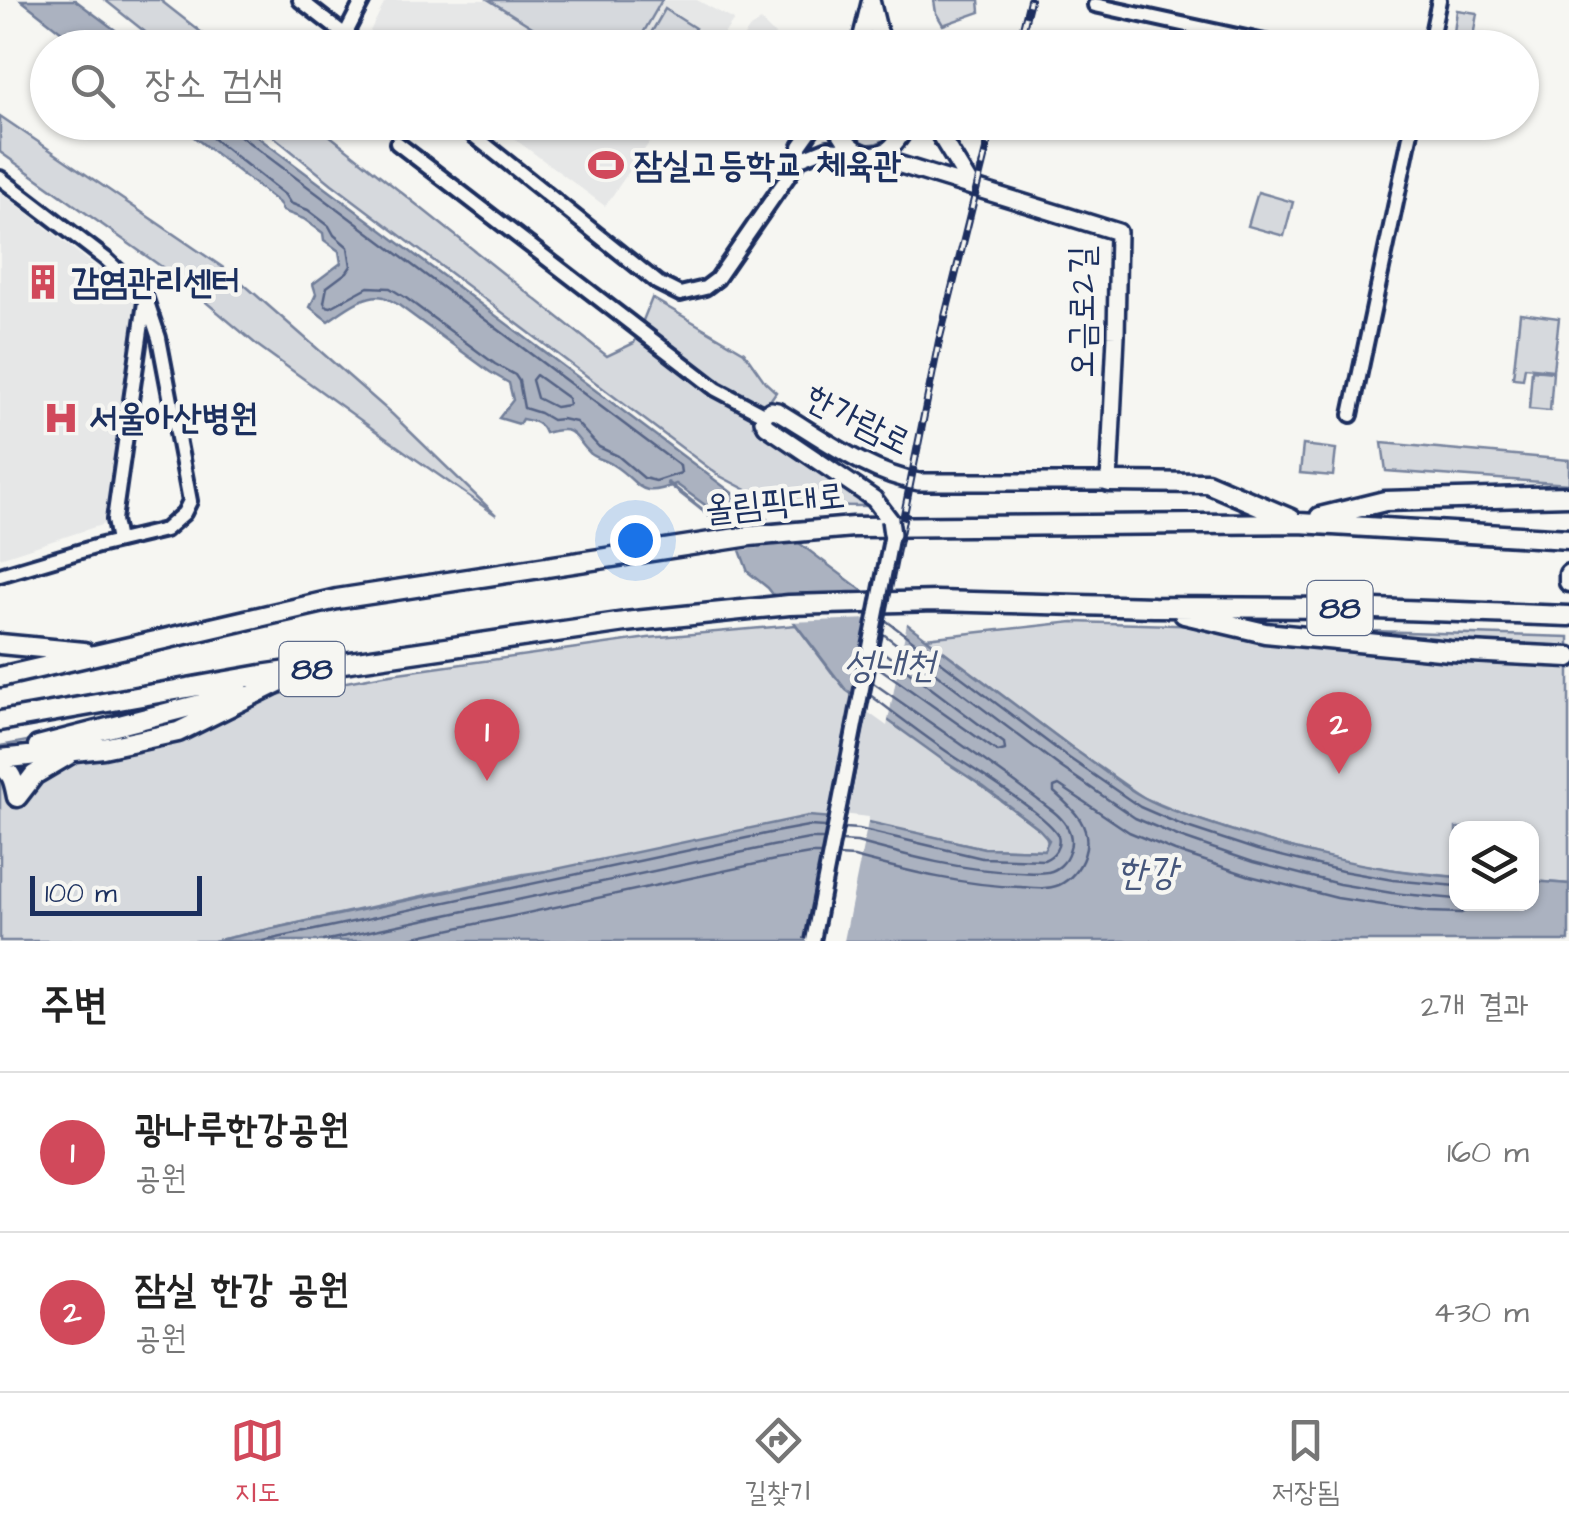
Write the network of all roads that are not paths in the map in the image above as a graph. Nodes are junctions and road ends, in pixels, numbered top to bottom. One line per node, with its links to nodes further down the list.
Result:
1 (300, 0): 6 (street)
2 (363, 0): 7 (street)
3 (871, 0): 8 (main road); 9 (main road)
4 (1439, 0): 11 (street)
5 (1095, 5): 10 (street)
6 (339, 30)
7 (348, 30)
8 (864, 30)
9 (878, 30)
10 (1210, 30)
11 (1433, 30)
12 (480, 140): 20 (street)
13 (804, 140): 20 (street)
14 (846, 140): 19 (main road)
15 (898, 140): 19 (main road)
16 (943, 140): 22 (main road)
17 (1409, 140): 25 (street)
18 (398, 143): 24 (street)
19 (860, 152): 20 (street); 22 (main road)
20 (800, 159)
21 (0, 178): 23 (street)
22 (971, 186): 26 (main road, 오금로2길)
23 (146, 296): 31 (street); 31 (street)
24 (764, 415): 26 (main road, 한가람로); 29 (main road, 한가람로)
25 (1352, 416)
26 (1109, 482): 28 (highway)
27 (1569, 496): 28 (highway)
28 (1299, 523): 30 (highway, 올림픽대로 / 88); 38 (highway, 올림픽대로 / 88)
29 (891, 527): 46 (street, bridge)
30 (1567, 539)
31 (118, 542): 33 (street)
32 (1569, 574): 34 (highway)
33 (0, 575)
34 (1569, 582)
35 (1154, 606): 36 (highway, 88); 39 (highway); 40 (highway, 88)
36 (1569, 616)
37 (0, 644): 38 (highway)
38 (99, 653): 42 (highway, 올림픽대로 / 88)
39 (1569, 657)
40 (303, 670): 41 (highway, 88); 44 (highway)
41 (261, 675): 43 (highway, 88); 45 (highway)
42 (0, 677)
43 (0, 720)
44 (77, 750): 45 (highway); 45 (highway)
45 (0, 762)
46 (814, 941)

